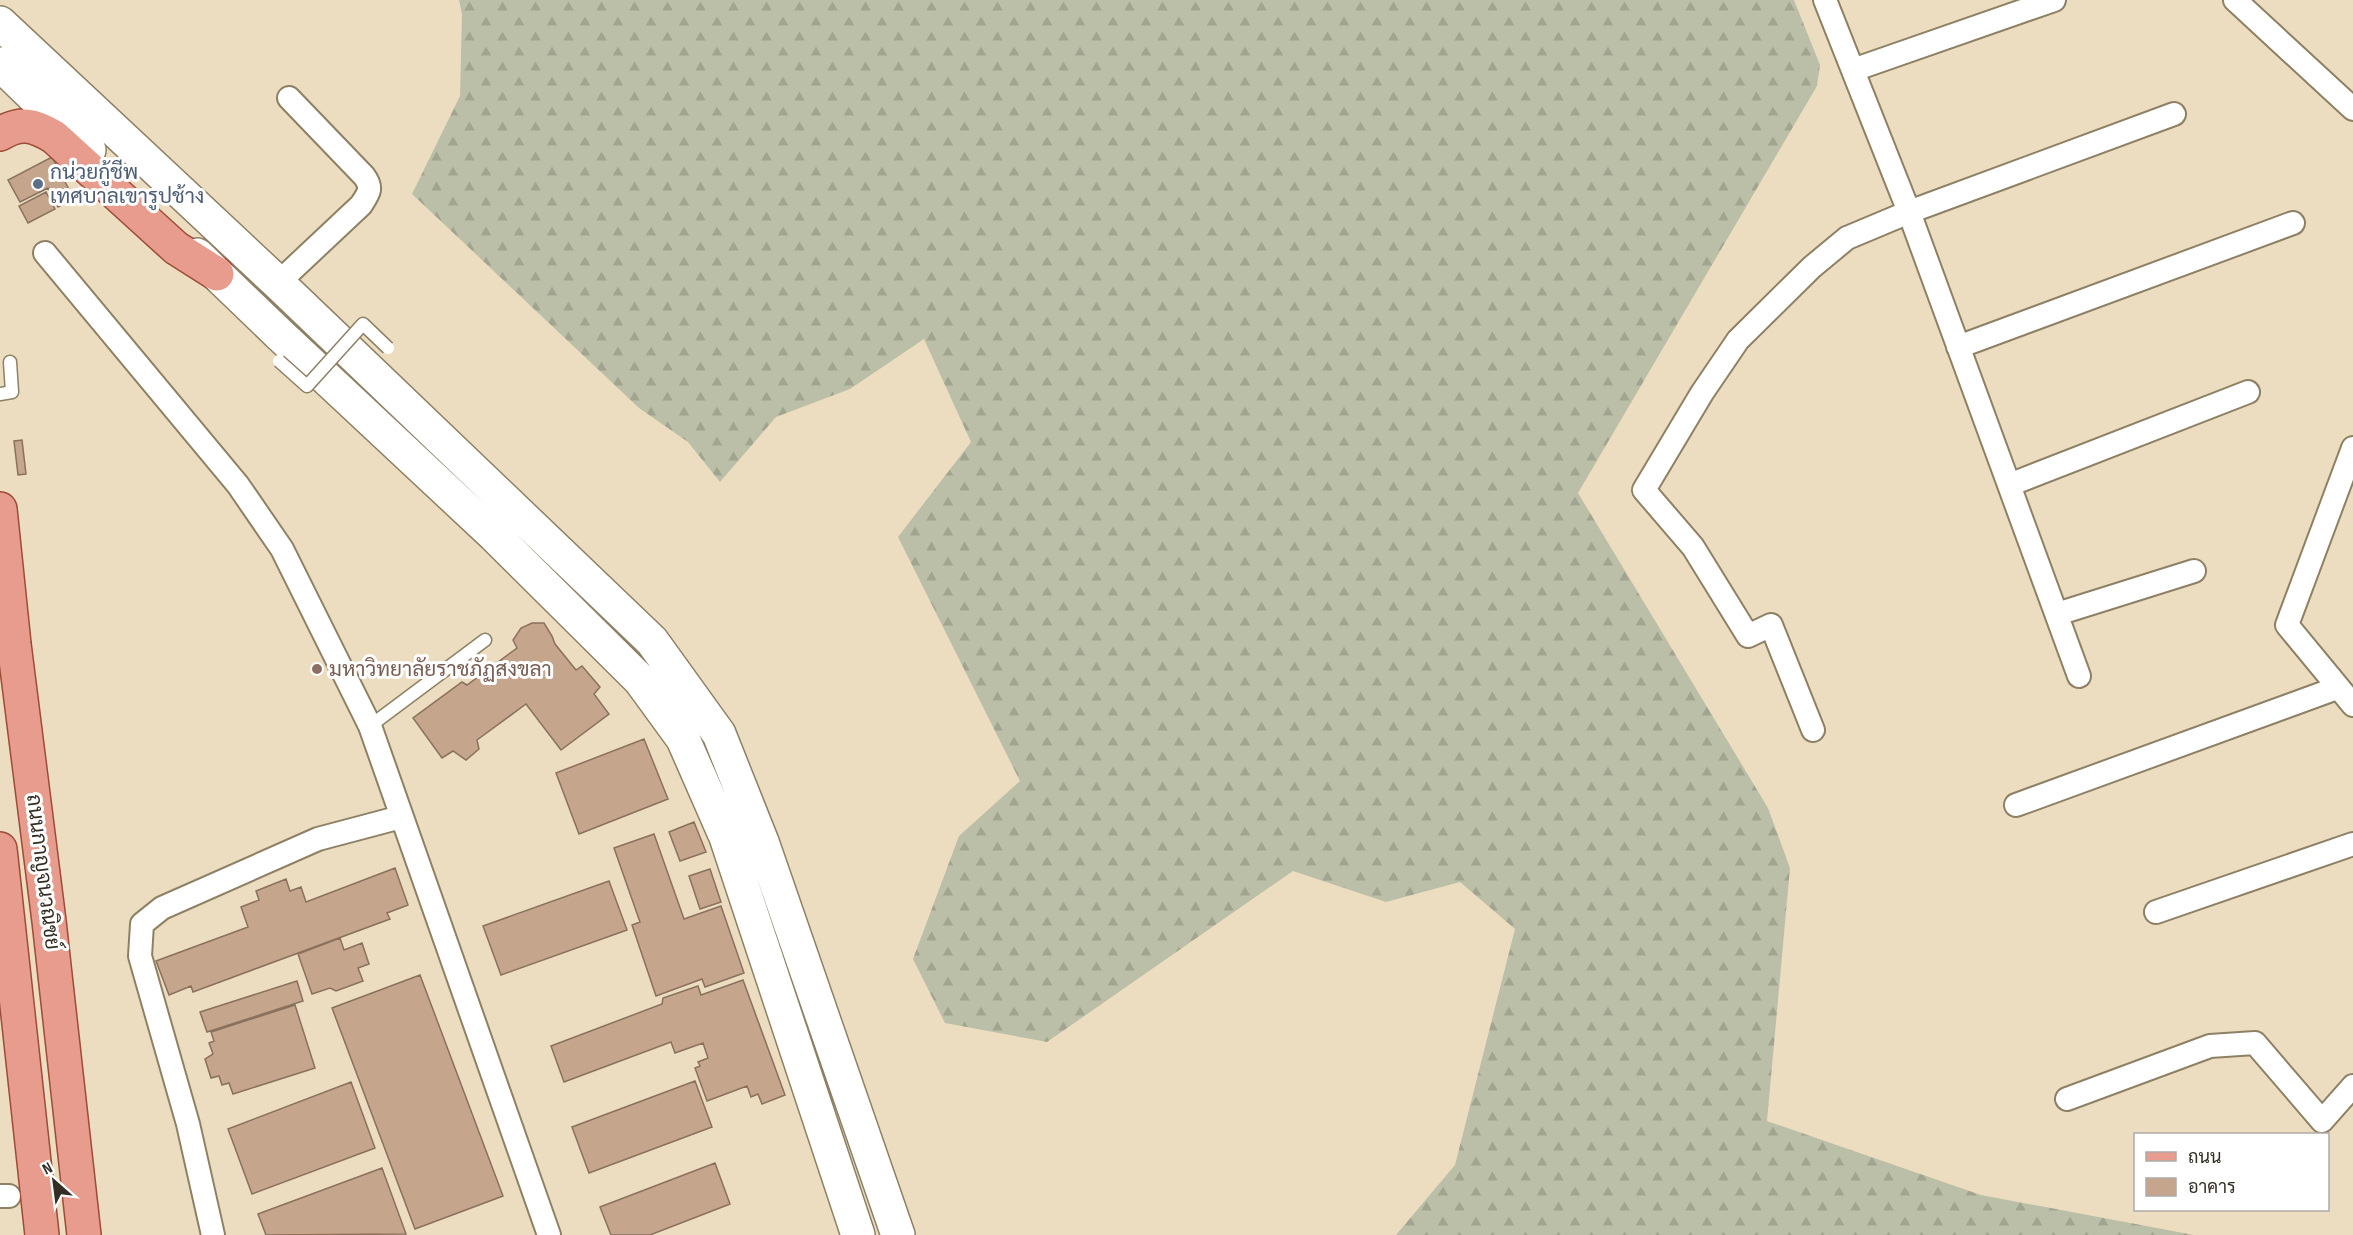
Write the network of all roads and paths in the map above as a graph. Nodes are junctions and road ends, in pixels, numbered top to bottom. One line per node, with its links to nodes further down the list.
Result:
1 (1825, 0): 6 (street)
2 (2054, 0): 6 (street)
3 (2235, 0): 8 (street)
4 (0, 23): 15 (main road)
5 (0, 64): 14 (main road)
6 (1853, 70): 11 (street)
7 (289, 98): 15 (street)
8 (2353, 109)
9 (2174, 114): 11 (street)
10 (0, 134): 14 (main road)
11 (1909, 212): 16 (street); 33 (street)
12 (2294, 223): 16 (street)
13 (45, 253): 32 (street)
14 (217, 274): 46 (main road)
15 (278, 283): 47 (main road)
16 (1958, 347): 24 (street)
17 (388, 348): 18 (lane, bridge)
18 (279, 361)
19 (10, 362): 21 (lane)
20 (2248, 392): 24 (street)
21 (0, 394)
22 (2353, 448): 23 (street)
23 (2346, 484): 30 (street)
24 (2009, 485): 27 (street)
25 (0, 509): 43 (main road, ถนนกาญจนวณิชย์)
26 (2194, 571): 27 (street)
27 (2057, 614): 29 (street)
28 (485, 640): 32 (lane)
29 (2079, 675)
30 (2337, 688): 31 (street); 34 (street)
31 (2353, 705)
32 (370, 726): 35 (street)
33 (1813, 730)
34 (2016, 805)
35 (401, 817): 44 (street); 45 (street)
36 (2353, 844): 39 (street)
37 (0, 849): 38 (main road, ถนนกาญจนวณิชย์)
38 (3, 911): 42 (main road, ถนนกาญจนวณิชย์)
39 (2156, 912)
40 (2353, 1086): 41 (street)
41 (2067, 1099)
42 (42, 1235)
43 (84, 1235)
44 (213, 1235)
45 (549, 1235)
46 (858, 1235)
47 (898, 1235)

